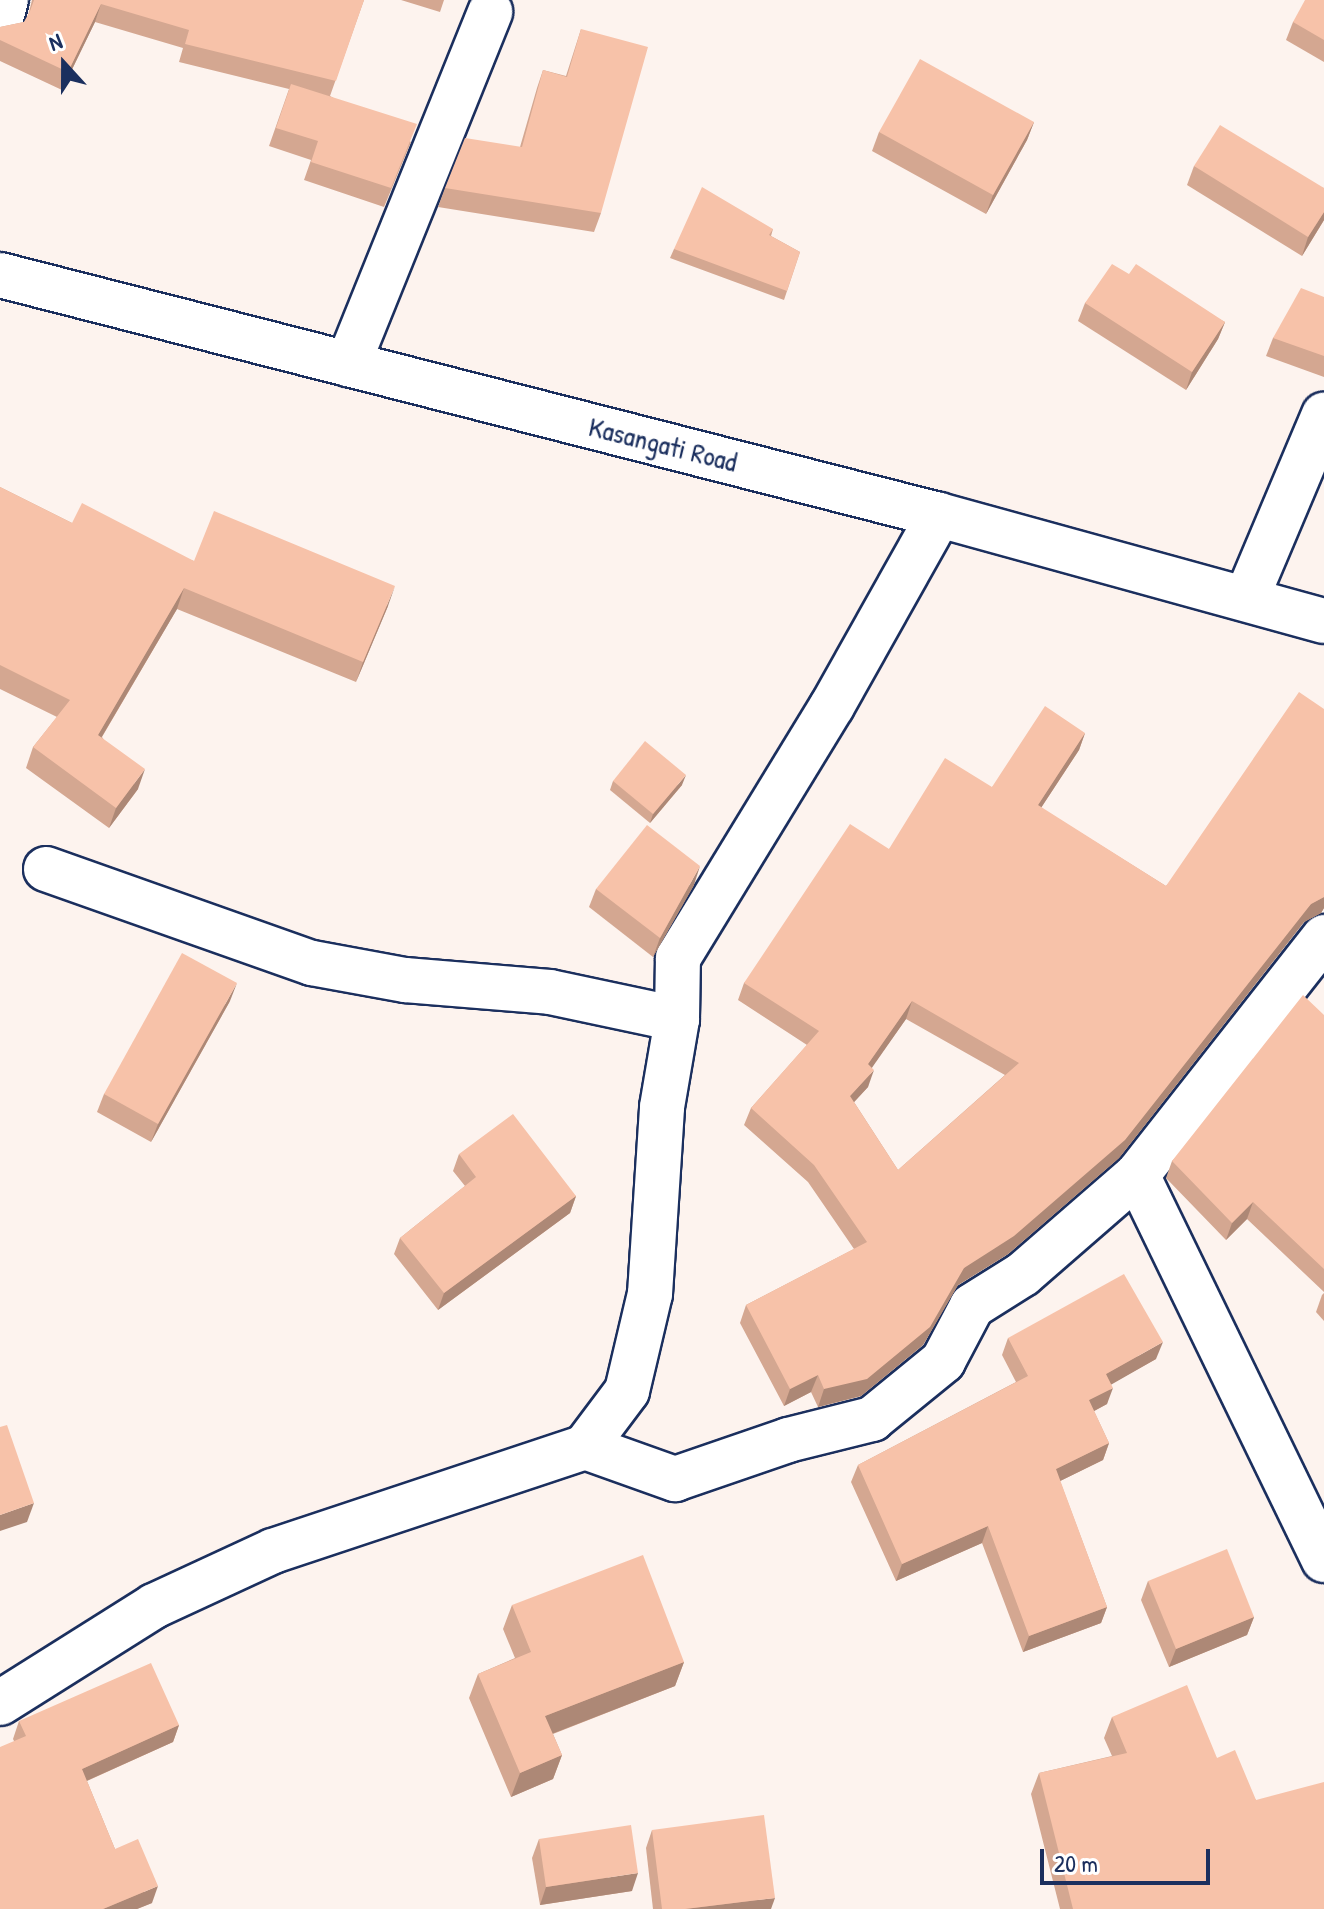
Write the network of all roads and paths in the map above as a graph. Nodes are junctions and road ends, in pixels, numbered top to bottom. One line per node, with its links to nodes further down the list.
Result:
1 (6, 0): 3 (street)
2 (490, 12): 5 (street)
3 (0, 22)
4 (0, 275): 5 (street, Kasangati Road)
5 (348, 364): 7 (street, Kasangati Road)
6 (1324, 415): 8 (street)
7 (939, 515): 8 (street, Kasangati Road); 12 (street)
8 (1247, 597): 9 (street, Kasangati Road)
9 (1324, 621)
10 (46, 869): 12 (street)
11 (1324, 937): 13 (street)
12 (677, 1019): 14 (street)
13 (1137, 1175): 14 (street); 15 (street)
14 (585, 1447): 16 (street)
15 (1324, 1560)
16 (0, 1703)

